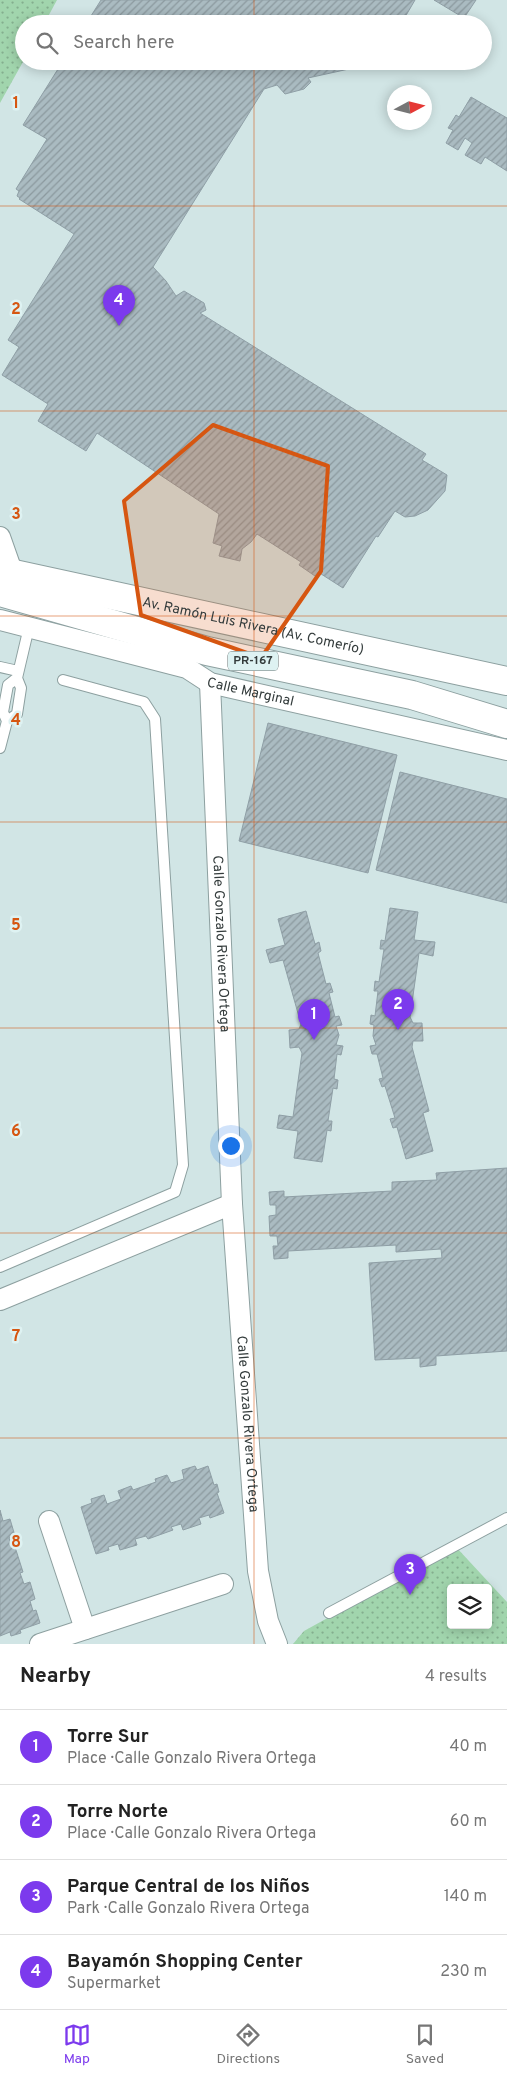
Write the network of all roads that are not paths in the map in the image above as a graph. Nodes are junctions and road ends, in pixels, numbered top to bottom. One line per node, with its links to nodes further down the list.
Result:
1 (0, 537): 2 (street)
2 (4, 579): 8 (main road, Av. Ramón Luis Rivera (Av. Comerío) / PR-167); 10 (main road, Av. Ramón Luis Rivera (Av. Comerío) / PR-167)
3 (0, 620): 4 (street, Calle Marginal)
4 (29, 627): 6 (lane); 9 (street, Calle Marginal)
5 (0, 667): 6 (lane)
6 (18, 674): 11 (lane)
7 (63, 680): 14 (lane)
8 (507, 681)
9 (210, 684): 12 (street, Calle Marginal); 13 (street, Calle Gonzalo Rivera Ortega)
10 (507, 724)
11 (0, 748)
12 (507, 750)
13 (232, 1204): 15 (street); 22 (street, Calle Gonzalo Rivera Ortega)
14 (0, 1266)
15 (0, 1300)
16 (507, 1518): 19 (lane)
17 (49, 1521): 20 (street)
18 (223, 1584): 20 (street)
19 (329, 1613)
20 (85, 1629): 21 (street)
21 (40, 1644)
22 (277, 1644)

